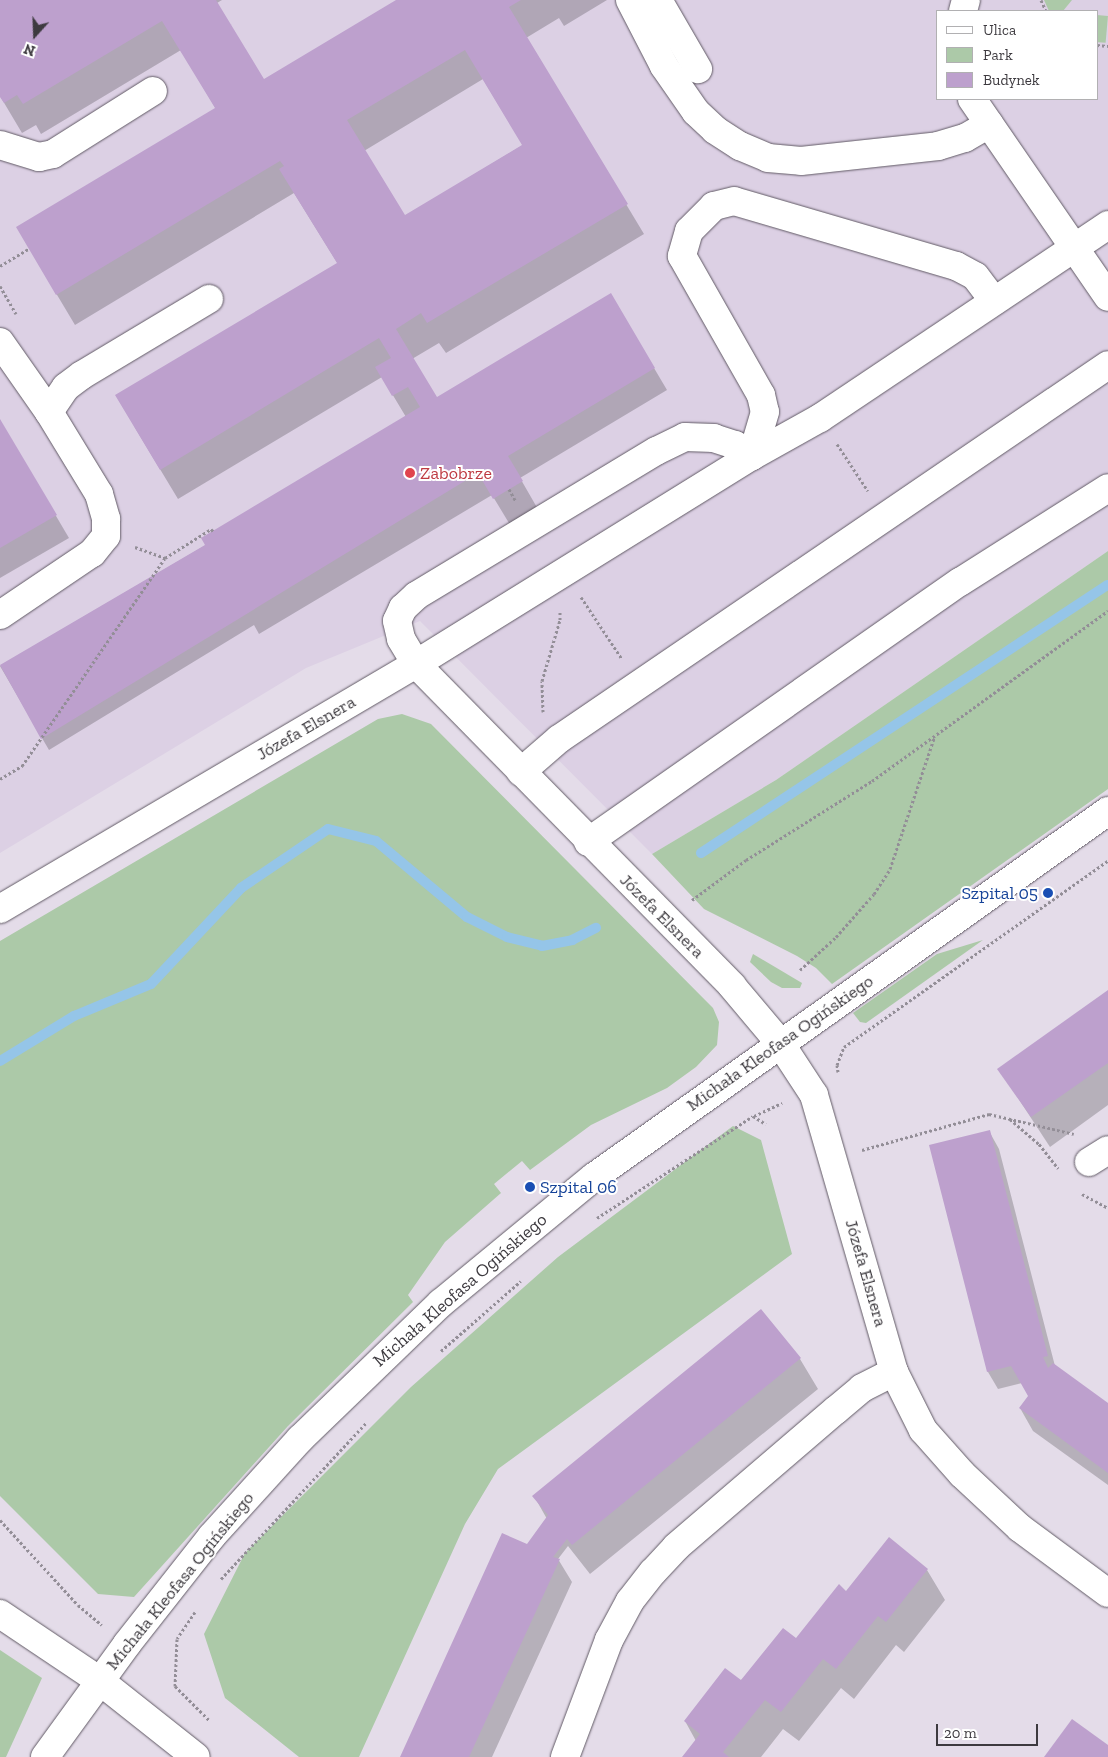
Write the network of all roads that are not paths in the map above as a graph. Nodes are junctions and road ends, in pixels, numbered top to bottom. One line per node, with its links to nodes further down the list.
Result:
1 (630, 0): 6 (street)
2 (658, 0): 3 (street)
3 (698, 69)
4 (154, 91): 7 (street)
5 (973, 100): 6 (street)
6 (989, 124): 9 (street)
7 (0, 145)
8 (1108, 225): 9 (street)
9 (1075, 247): 10 (street); 12 (street)
10 (1108, 297)
11 (209, 299): 15 (street)
12 (994, 301): 16 (street); 16 (street)
13 (0, 342): 15 (street)
14 (1108, 365): 20 (street)
15 (49, 412): 18 (street)
16 (752, 456): 19 (street); 19 (street)
17 (1108, 488): 22 (street)
18 (0, 615)
19 (416, 664): 20 (street, Józefa Elsnera); 23 (street, Józefa Elsnera)
20 (521, 772): 22 (street, Józefa Elsnera)
21 (1108, 811): 24 (street, Michała Kleofasa Ogińskiego)
22 (588, 842): 24 (street, Józefa Elsnera)
23 (0, 909)
24 (780, 1042): 25 (street, Józefa Elsnera); 28 (street, Michała Kleofasa Ogińskiego)
25 (894, 1372): 26 (street, Józefa Elsnera); 31 (street)
26 (1108, 1593)
27 (0, 1614): 28 (street)
28 (100, 1680): 29 (street, Michała Kleofasa Ogińskiego); 30 (street)
29 (46, 1757)
30 (196, 1757)
31 (565, 1757)

